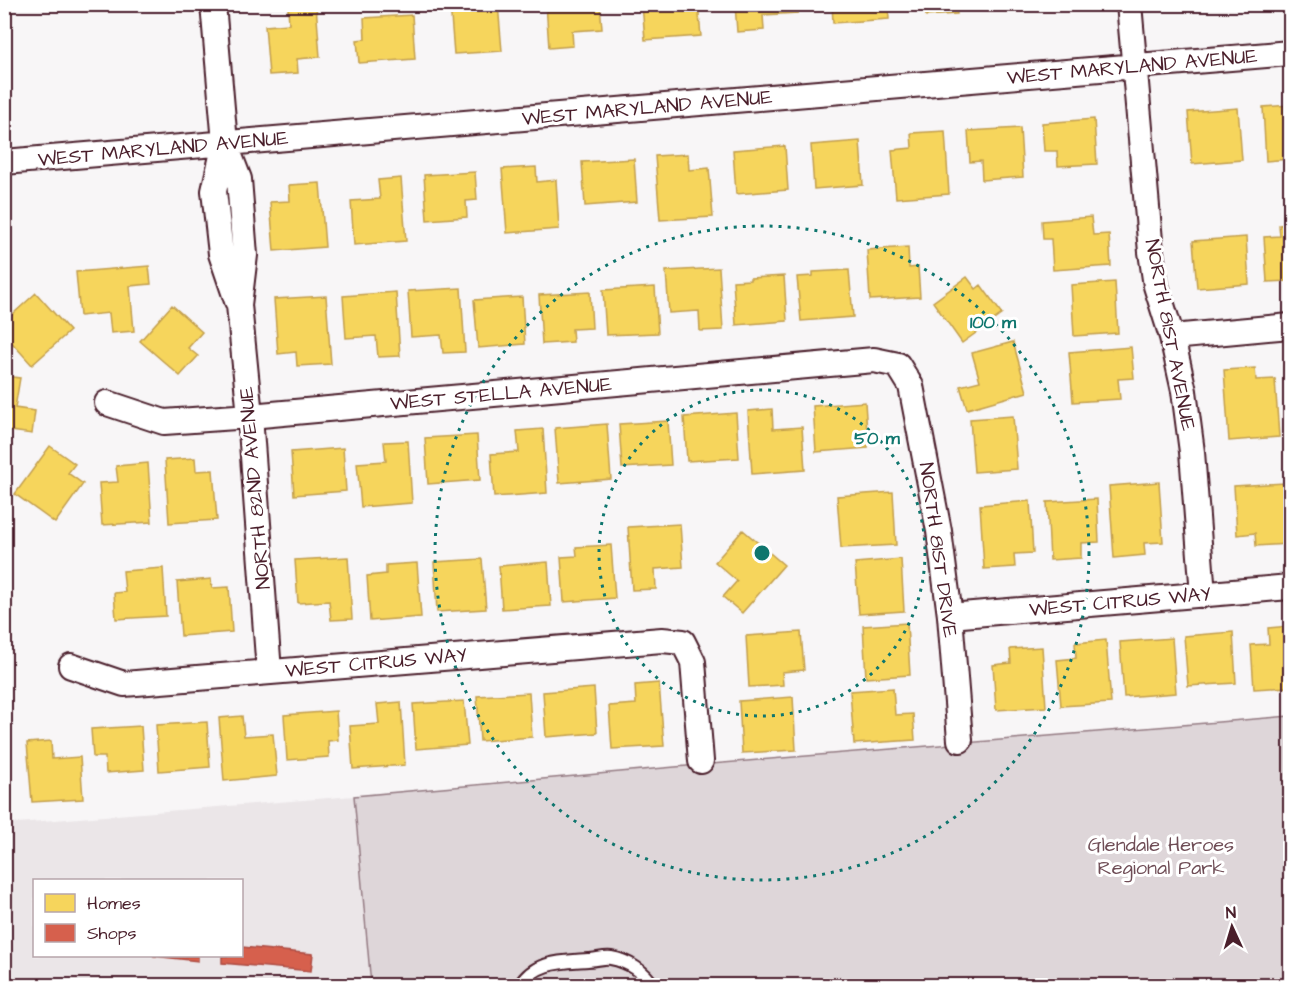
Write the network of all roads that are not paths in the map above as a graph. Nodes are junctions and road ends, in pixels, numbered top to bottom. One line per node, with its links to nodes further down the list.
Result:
1 (213, 4): 5 (street, NORTH 82ND AVENUE)
2 (1129, 4): 4 (street, NORTH 81ST AVENUE)
3 (1290, 53): 4 (street, WEST MARYLAND AVENUE)
4 (1135, 67): 5 (street, WEST MARYLAND AVENUE); 8 (street, NORTH 81ST AVENUE)
5 (225, 143): 6 (street, WEST MARYLAND AVENUE); 11 (street, NORTH 82ND AVENUE)
6 (4, 162)
7 (1290, 326): 8 (street)
8 (1172, 337): 13 (street, NORTH 81ST AVENUE)
9 (898, 365): 11 (street, WEST STELLA AVENUE); 14 (street, NORTH 81ST DRIVE)
10 (107, 403): 11 (street, WEST STELLA AVENUE)
11 (250, 416): 16 (street, NORTH 82ND AVENUE)
12 (1290, 587): 13 (street, WEST CITRUS WAY)
13 (1203, 595): 14 (street, WEST CITRUS WAY)
14 (950, 616): 17 (street, NORTH 81ST DRIVE)
15 (71, 666): 16 (street, WEST CITRUS WAY)
16 (269, 672): 18 (street, WEST CITRUS WAY)
17 (960, 740)
18 (701, 761)
19 (520, 986): 20 (lane)
20 (653, 986)

